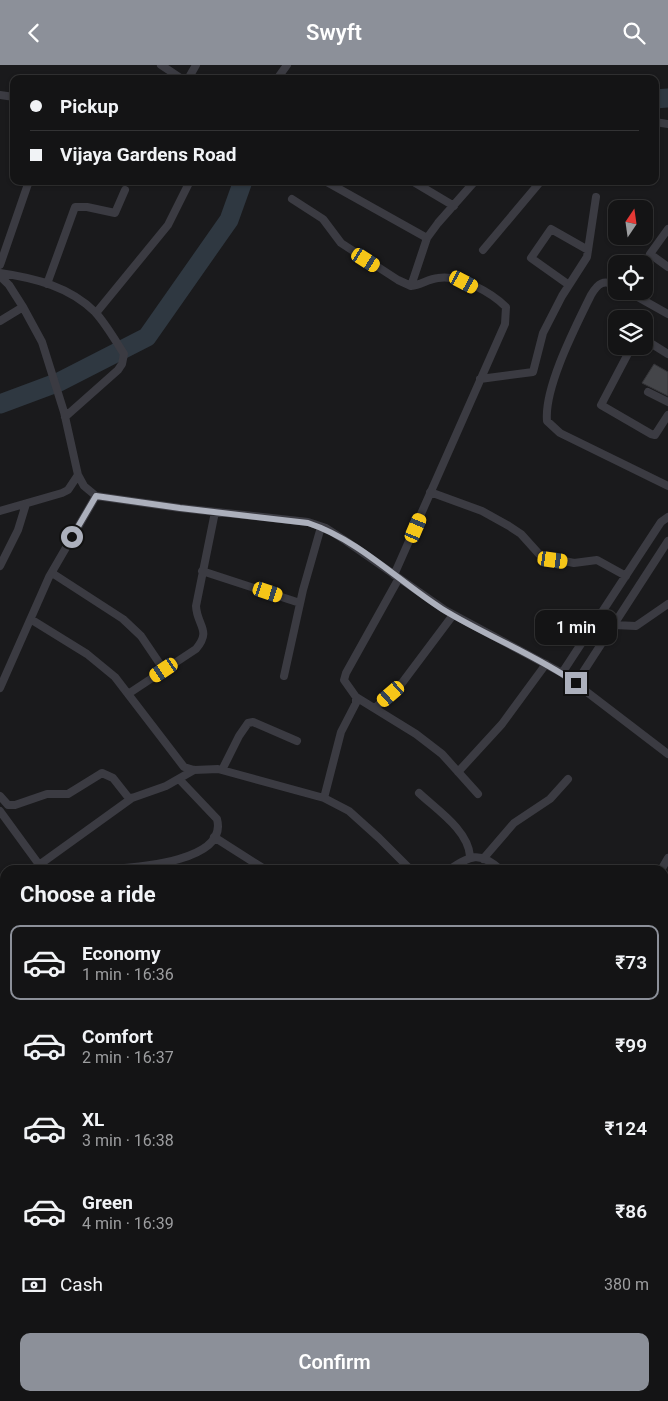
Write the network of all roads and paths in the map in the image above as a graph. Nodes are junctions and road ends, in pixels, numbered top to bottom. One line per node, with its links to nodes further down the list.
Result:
1 (161, 65): 2 (street)
2 (176, 75)
3 (28, 185): 17 (street)
4 (188, 185): 26 (street)
5 (332, 185): 14 (street)
6 (419, 185): 12 (street)
7 (472, 185): 12 (street)
8 (538, 185): 15 (street)
9 (125, 190): 21 (street)
10 (596, 197): 16 (street)
11 (292, 199): 23 (street)
12 (454, 206): 14 (street)
13 (668, 229): 18 (street)
14 (428, 238): 23 (street)
15 (483, 250)
16 (588, 250): 22 (street); 22 (street)
17 (0, 265)
18 (668, 267)
19 (0, 274): 21 (street); 25 (street)
20 (608, 282): 38 (street)
21 (48, 284): 26 (street)
22 (569, 285): 32 (street)
23 (411, 286): 32 (street)
24 (643, 300): 27 (street)
25 (24, 307): 28 (street); 35 (street)
26 (96, 313): 35 (street)
27 (668, 314)
28 (0, 321)
29 (653, 344): 30 (street)
30 (668, 353)
31 (627, 355): 36 (street)
32 (480, 379): 39 (street)
33 (648, 392): 34 (street)
34 (668, 402)
35 (65, 415): 37 (street)
36 (668, 415)
37 (78, 475): 40 (street); 41 (street)
38 (668, 486)
39 (430, 492): 51 (street); 52 (street)
40 (96, 496): 43 (street); 50 (street)
41 (26, 504): 42 (street); 48 (street)
42 (0, 511)
43 (214, 512): 46 (street); 49 (street)
44 (668, 517): 45 (street)
45 (660, 525): 47 (street); 52 (street)
46 (321, 527): 51 (street); 53 (street)
47 (668, 541): 57 (street)
48 (0, 567)
49 (202, 571): 53 (street); 59 (street)
50 (52, 573): 56 (street); 59 (street)
51 (397, 576): 55 (street); 65 (street)
52 (626, 576): 60 (street)
53 (300, 603): 61 (street)
54 (668, 604): 57 (street)
55 (453, 615): 58 (street); 66 (street)
56 (32, 620): 63 (street); 64 (street)
57 (614, 625): 62 (street)
58 (546, 664): 60 (street); 71 (street)
59 (164, 670): 64 (street)
60 (562, 673): 62 (street)
61 (284, 676)
62 (576, 683): 68 (street)
63 (0, 688)
64 (128, 694): 69 (street)
65 (356, 697): 66 (street); 78 (street)
66 (375, 708): 71 (street)
67 (297, 741): 70 (street)
68 (668, 754)
69 (194, 770): 70 (street); 72 (street)
70 (222, 770): 78 (street)
71 (458, 772): 75 (street)
72 (179, 779): 77 (street); 80 (street)
73 (568, 779): 82 (street)
74 (419, 793): 81 (street)
75 (478, 794)
76 (0, 796): 77 (street)
77 (132, 798): 84 (street)
78 (324, 798): 87 (street)
79 (0, 811): 83 (street)
80 (214, 837): 85 (street); 86 (street)
81 (470, 857): 82 (street); 88 (street)
82 (483, 859): 89 (street)
83 (39, 865)
84 (45, 865)
85 (154, 865)
86 (258, 865)
87 (406, 865)
88 (457, 865)
89 (493, 865)

